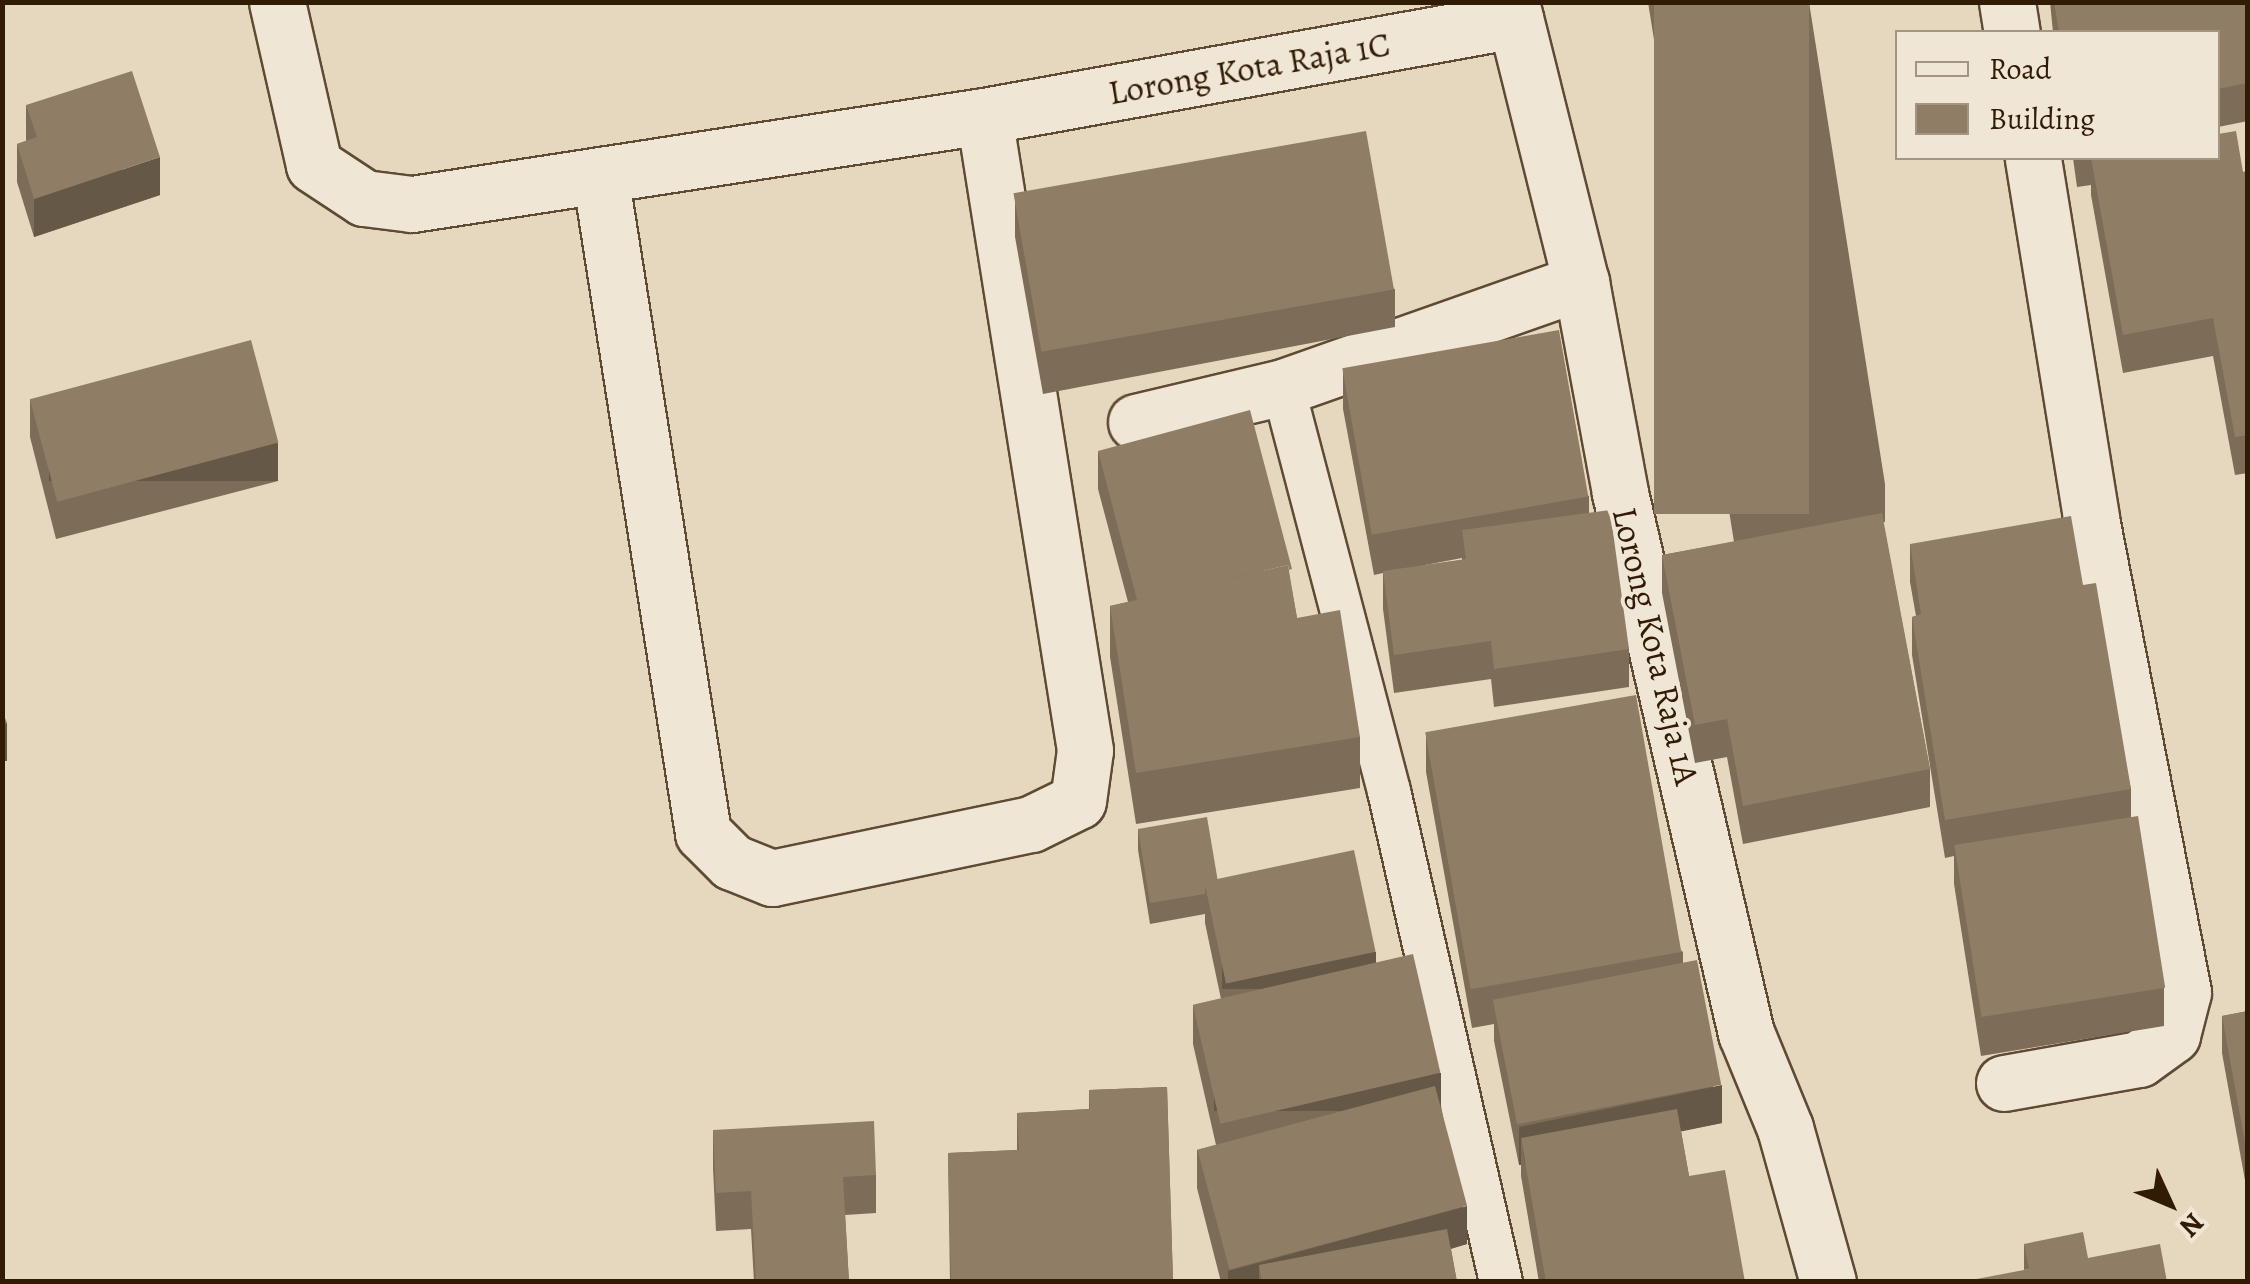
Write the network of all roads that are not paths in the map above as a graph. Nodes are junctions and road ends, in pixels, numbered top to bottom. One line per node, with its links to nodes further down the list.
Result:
1 (278, 2): 7 (street, Lorong Kota Raja 1C)
2 (2007, 2): 4 (street)
3 (1513, 12): 5 (street, Lorong Kota Raja 1C); 8 (street, Lorong Kota Raja 1A)
4 (2012, 30)
5 (984, 116): 7 (street, Lorong Kota Raja 1C); 7 (street)
6 (2032, 160): 11 (street)
7 (600, 175)
8 (1581, 282): 9 (street); 13 (street, Lorong Kota Raja 1A)
9 (1284, 387): 10 (street); 12 (lane)
10 (1136, 422)
11 (2004, 1083)
12 (1500, 1282)
13 (1828, 1282)

